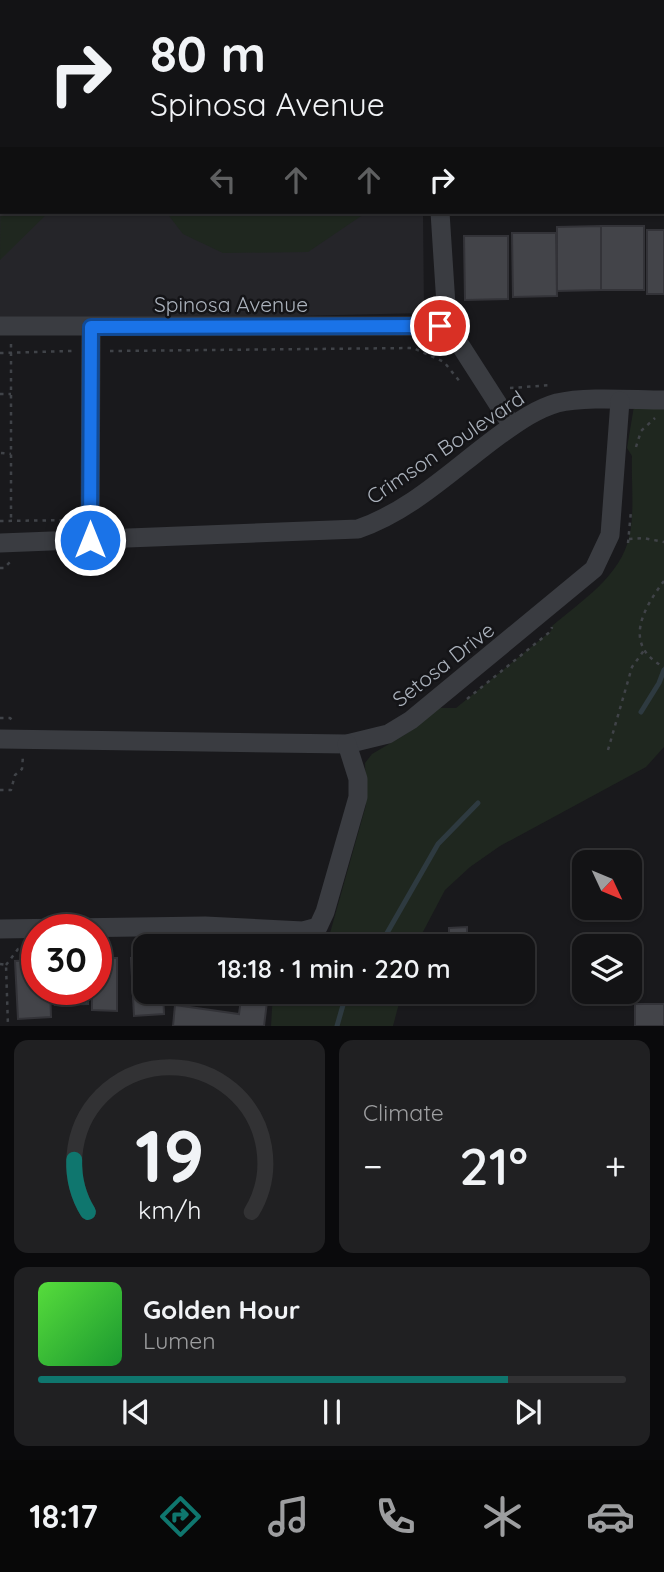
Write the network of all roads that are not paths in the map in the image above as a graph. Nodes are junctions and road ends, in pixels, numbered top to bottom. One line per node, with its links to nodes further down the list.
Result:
1 (440, 214): 3 (street)
2 (6, 326): 4 (street, Spinosa Avenue)
3 (440, 326): 4 (street, Spinosa Avenue); 7 (street)
4 (91, 327): 8 (street)
5 (620, 401): 6 (street, Crimson Boulevard); 7 (street, Crimson Boulevard); 11 (street, Setosa Drive)
6 (662, 408)
7 (512, 426): 8 (street, Crimson Boulevard)
8 (90, 540): 9 (street, Crimson Boulevard)
9 (5, 543)
10 (0, 739): 11 (street, Setosa Drive)
11 (347, 744): 12 (street)
12 (205, 926): 13 (street); 14 (lane)
13 (0, 929)
14 (205, 934)

